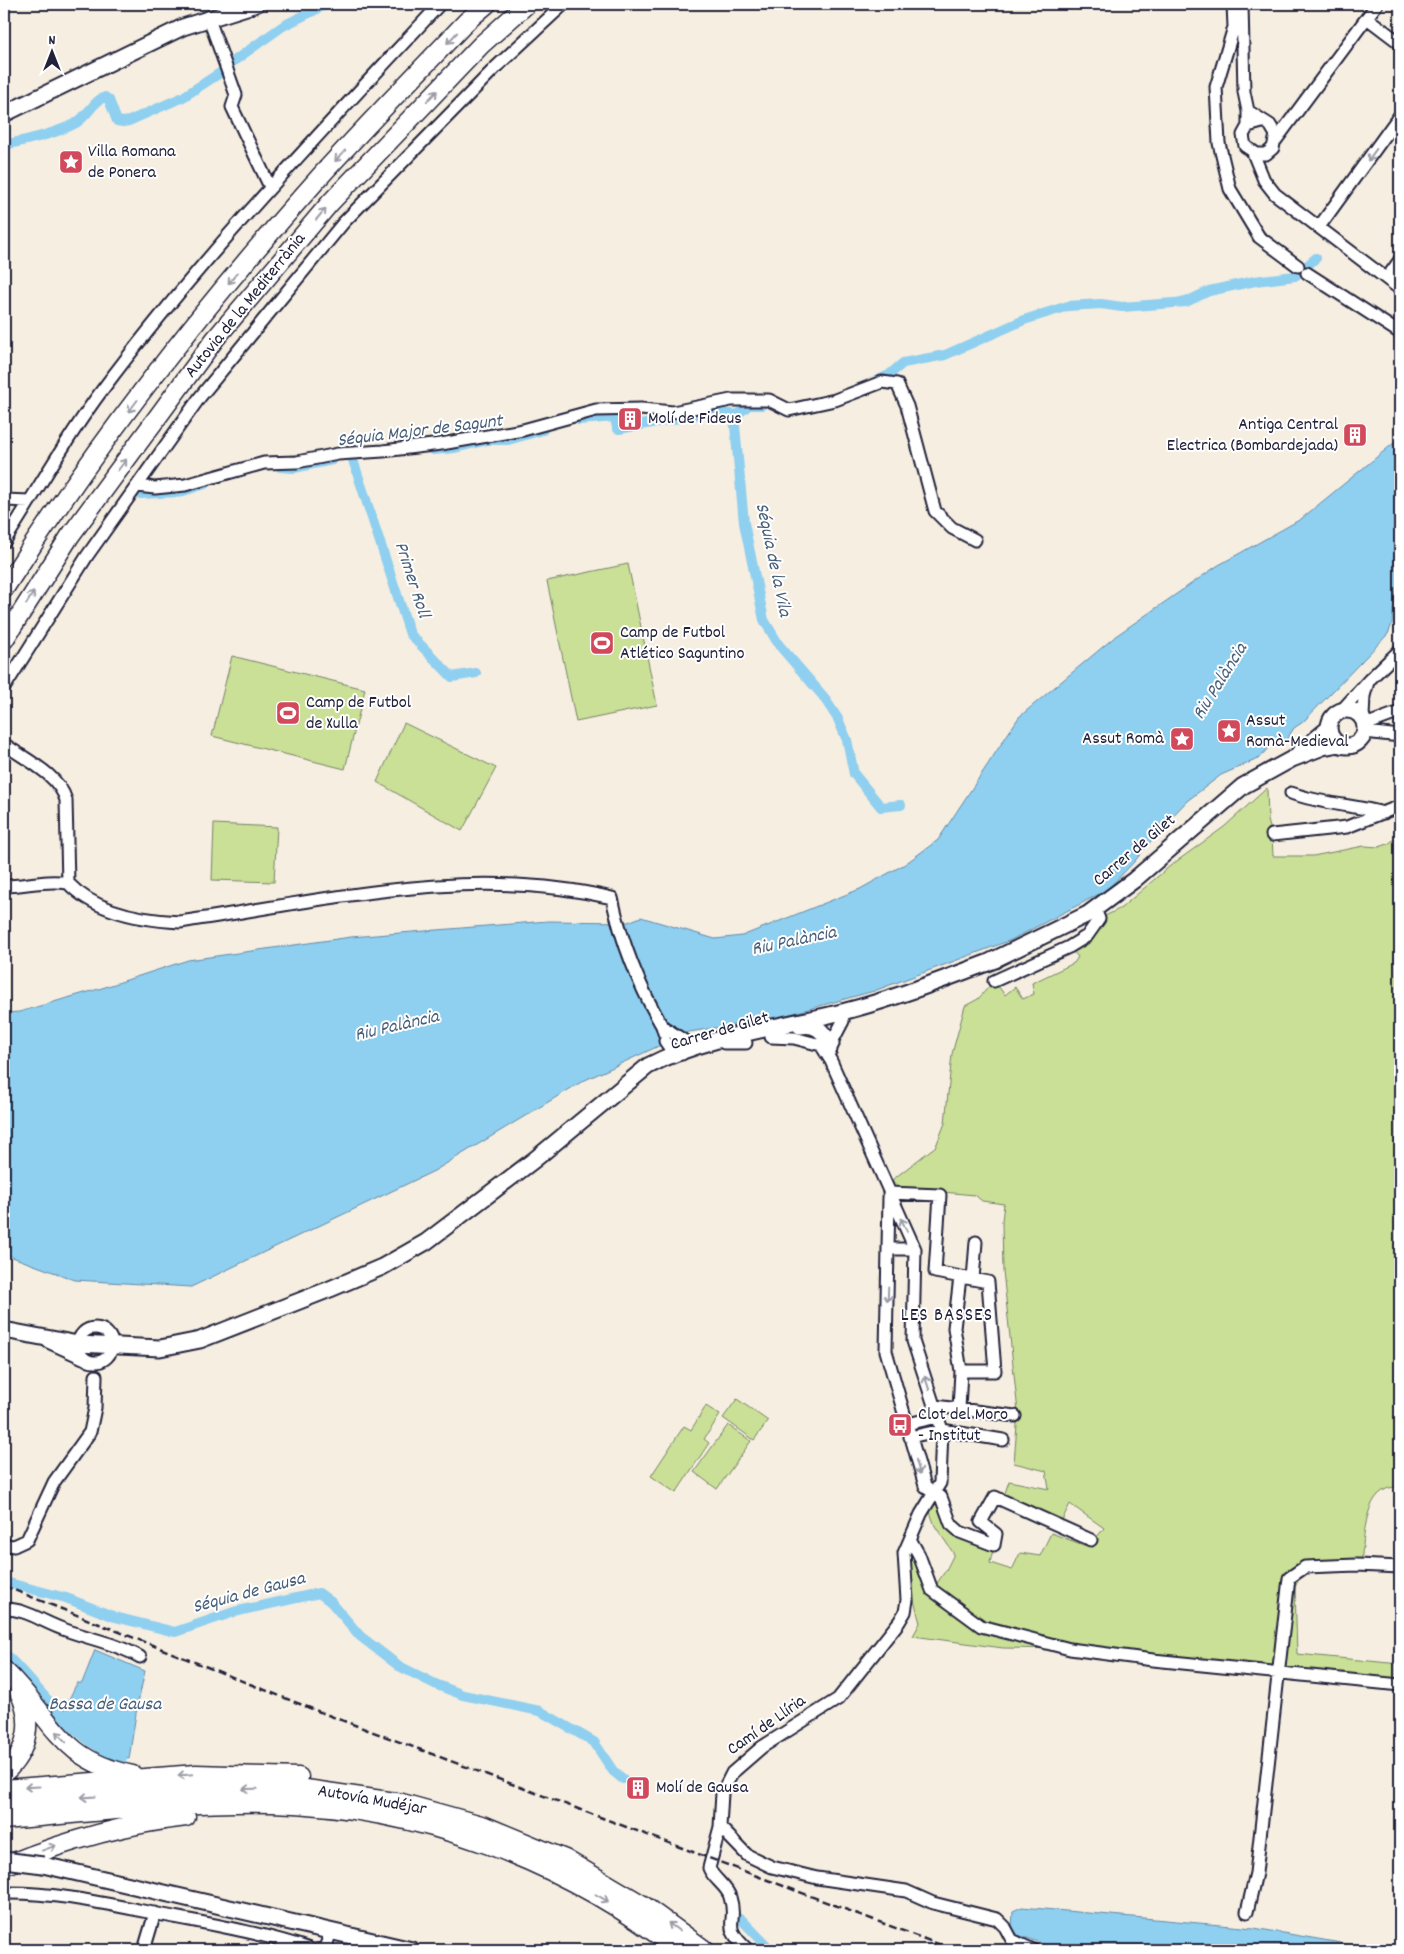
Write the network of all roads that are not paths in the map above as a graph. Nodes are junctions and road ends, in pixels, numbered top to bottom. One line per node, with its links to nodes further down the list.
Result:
1 (256, 4): 10 (main road)
2 (440, 4): 22 (street)
3 (487, 4): 35 (highway, Autovia de la Mediterrània, one-way to 35)
4 (527, 4): 36 (highway, Autovia de la Mediterrània, one-way to 4)
5 (564, 4): 30 (street)
6 (1233, 4): 25 (street)
7 (1242, 4): 12 (street)
8 (1377, 4): 9 (street)
9 (1366, 18): 11 (street); 15 (street)
10 (209, 19): 13 (main road); 22 (street)
11 (1400, 43)
12 (1248, 111): 16 (street); 17 (street)
13 (4, 114)
14 (1400, 115): 23 (street, one-way to 23)
15 (1291, 120): 16 (street); 18 (street)
16 (1266, 124): 17 (street); 18 (street)
17 (1248, 126): 19 (street)
18 (1276, 140): 20 (street)
19 (1253, 153): 20 (street); 21 (street)
20 (1266, 154): 21 (street)
21 (1260, 170): 23 (street)
22 (270, 187): 32 (street)
23 (1319, 227): 27 (street)
24 (1400, 260): 27 (street)
25 (1298, 266)
26 (1307, 273): 29 (street)
27 (1387, 278): 28 (street)
28 (1400, 289)
29 (1400, 333)
30 (137, 486): 33 (street); 39 (street)
31 (4, 500): 32 (street)
32 (30, 501): 34 (street)
33 (975, 540)
34 (4, 542)
35 (4, 589)
36 (4, 640)
37 (1400, 650): 38 (street)
38 (1369, 680): 40 (street); 42 (street)
39 (4, 688)
40 (1342, 710): 42 (main road); 43 (main road)
41 (1400, 712): 42 (street)
42 (1364, 725): 44 (street); 46 (main road)
43 (1329, 728): 46 (main road); 47 (main road, Carrer de Gilet)
44 (1400, 736)
45 (4, 744): 52 (street)
46 (1339, 744): 47 (main road, Carrer de Gilet)
47 (1292, 759): 54 (main road, Carrer de Gilet)
48 (1291, 793): 50 (street)
49 (1400, 806): 50 (street)
50 (1384, 813): 51 (street)
51 (1272, 835)
52 (68, 883): 53 (street); 57 (street)
53 (4, 886)
54 (1095, 909): 55 (street); 56 (main road, Carrer de Gilet)
55 (994, 981)
56 (845, 1016): 58 (main road); 61 (main road, Carrer de Gilet); 62 (street)
57 (662, 1026): 59 (street); 64 (street)
58 (817, 1027): 60 (main road, Carrer de Gilet); 61 (main road); 62 (main road)
59 (676, 1035): 63 (street); 64 (street)
60 (771, 1037): 61 (main road, Carrer de Gilet); 62 (street)
61 (751, 1038): 63 (main road, Carrer de Gilet); 64 (street); 65 (main road, Carrer de Gilet)
62 (826, 1045): 67 (street)
63 (694, 1047): 64 (main road, Carrer de Gilet)
64 (667, 1057): 65 (street); 66 (main road, Carrer de Gilet)
65 (650, 1075): 66 (main road, Carrer de Gilet)
66 (616, 1094): 74 (main road)
67 (889, 1192): 69 (street); 70 (street, one-way to 67); 71 (street)
68 (976, 1242): 72 (street)
69 (889, 1249): 70 (street); 82 (street, one-way to 82)
70 (915, 1250): 80 (street, Camí de Llíria, one-way to 70)
71 (960, 1277): 72 (street); 77 (street)
72 (973, 1279): 77 (street)
73 (4, 1330): 75 (main road)
74 (113, 1347): 75 (main road); 76 (street)
75 (83, 1355): 76 (street); 78 (street)
76 (100, 1362): 78 (street)
77 (961, 1371): 79 (street)
78 (96, 1376): 89 (street)
79 (959, 1408): 80 (street); 81 (street)
80 (936, 1411): 82 (street); 83 (street, Camí de Llíria)
81 (1015, 1416)
82 (907, 1424): 84 (street)
83 (942, 1430): 84 (street); 85 (street); 86 (street, Camí de Llíria)
84 (910, 1437): 86 (street, one-way to 86)
85 (1003, 1440)
86 (933, 1493): 87 (street, Camí de Llíria); 88 (street)
87 (910, 1539): 93 (street); 101 (street, Camí de Llíria)
88 (1091, 1540)
89 (4, 1545)
90 (1400, 1567): 93 (street)
91 (4, 1609): 92 (street)
92 (140, 1657)
93 (1278, 1672): 95 (street); 107 (street)
94 (8, 1674): 96 (highway); 97 (highway, one-way to 94)
95 (1400, 1685)
96 (4, 1773)
97 (151, 1778): 98 (highway, one-way to 98); 106 (highway, one-way to 97)
98 (4, 1789)
99 (4, 1802): 106 (highway, Autovía Mudéjar, one-way to 99)
100 (4, 1820): 104 (highway, Autovía Mudéjar)
101 (720, 1827): 115 (street, Camí de Llíria); 116 (street)
102 (4, 1860): 109 (main road, bridge)
103 (4, 1866): 104 (highway, one-way to 104)
104 (560, 1875): 113 (highway, Autovía Mudéjar, one-way to 113)
105 (4, 1893): 108 (street)
106 (643, 1905): 114 (highway, Autovía Mudéjar, one-way to 106)
107 (1247, 1912)
108 (155, 1913): 110 (street); 111 (street)
109 (331, 1932): 111 (street); 112 (main road)
110 (144, 1950)
111 (318, 1950)
112 (412, 1950)
113 (678, 1950)
114 (704, 1950)
115 (748, 1950)
116 (1033, 1950)

